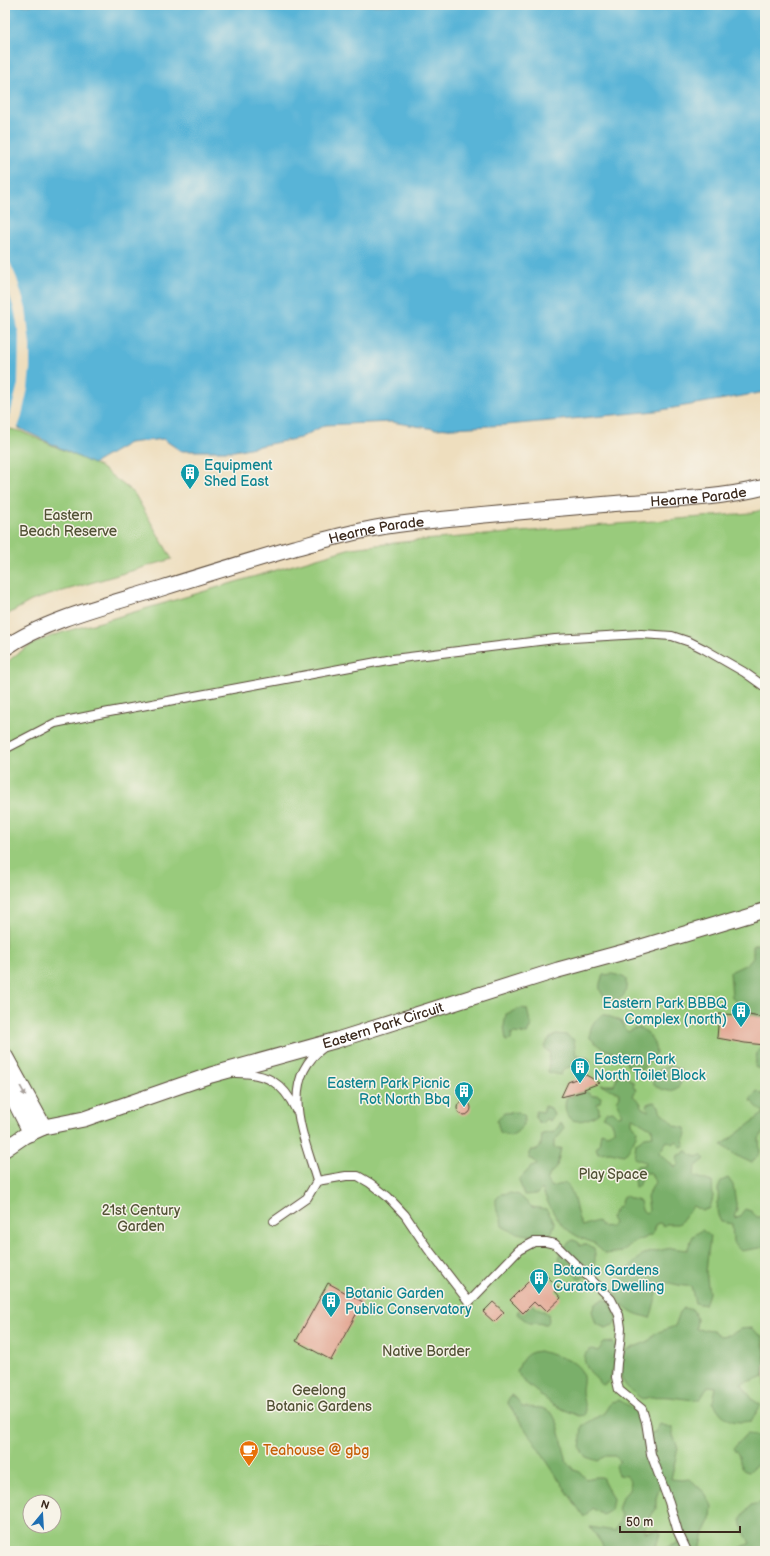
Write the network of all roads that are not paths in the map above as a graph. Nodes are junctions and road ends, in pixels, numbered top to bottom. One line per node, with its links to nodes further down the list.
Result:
1 (765, 487): 2 (street, Hearne Parade)
2 (5, 648)
3 (765, 687): 4 (lane)
4 (5, 749)
5 (765, 910): 6 (street, Eastern Park Circuit)
6 (337, 1040): 8 (street, Eastern Park Circuit); 10 (lane)
7 (5, 1056): 11 (street, one-way to 11)
8 (211, 1075): 10 (lane); 11 (street, Eastern Park Circuit)
9 (5, 1082): 11 (street)
10 (299, 1118): 13 (lane)
11 (37, 1130): 12 (street, Eastern Park Circuit)
12 (5, 1149)
13 (316, 1181): 14 (lane); 15 (lane)
14 (274, 1221)
15 (687, 1551)

